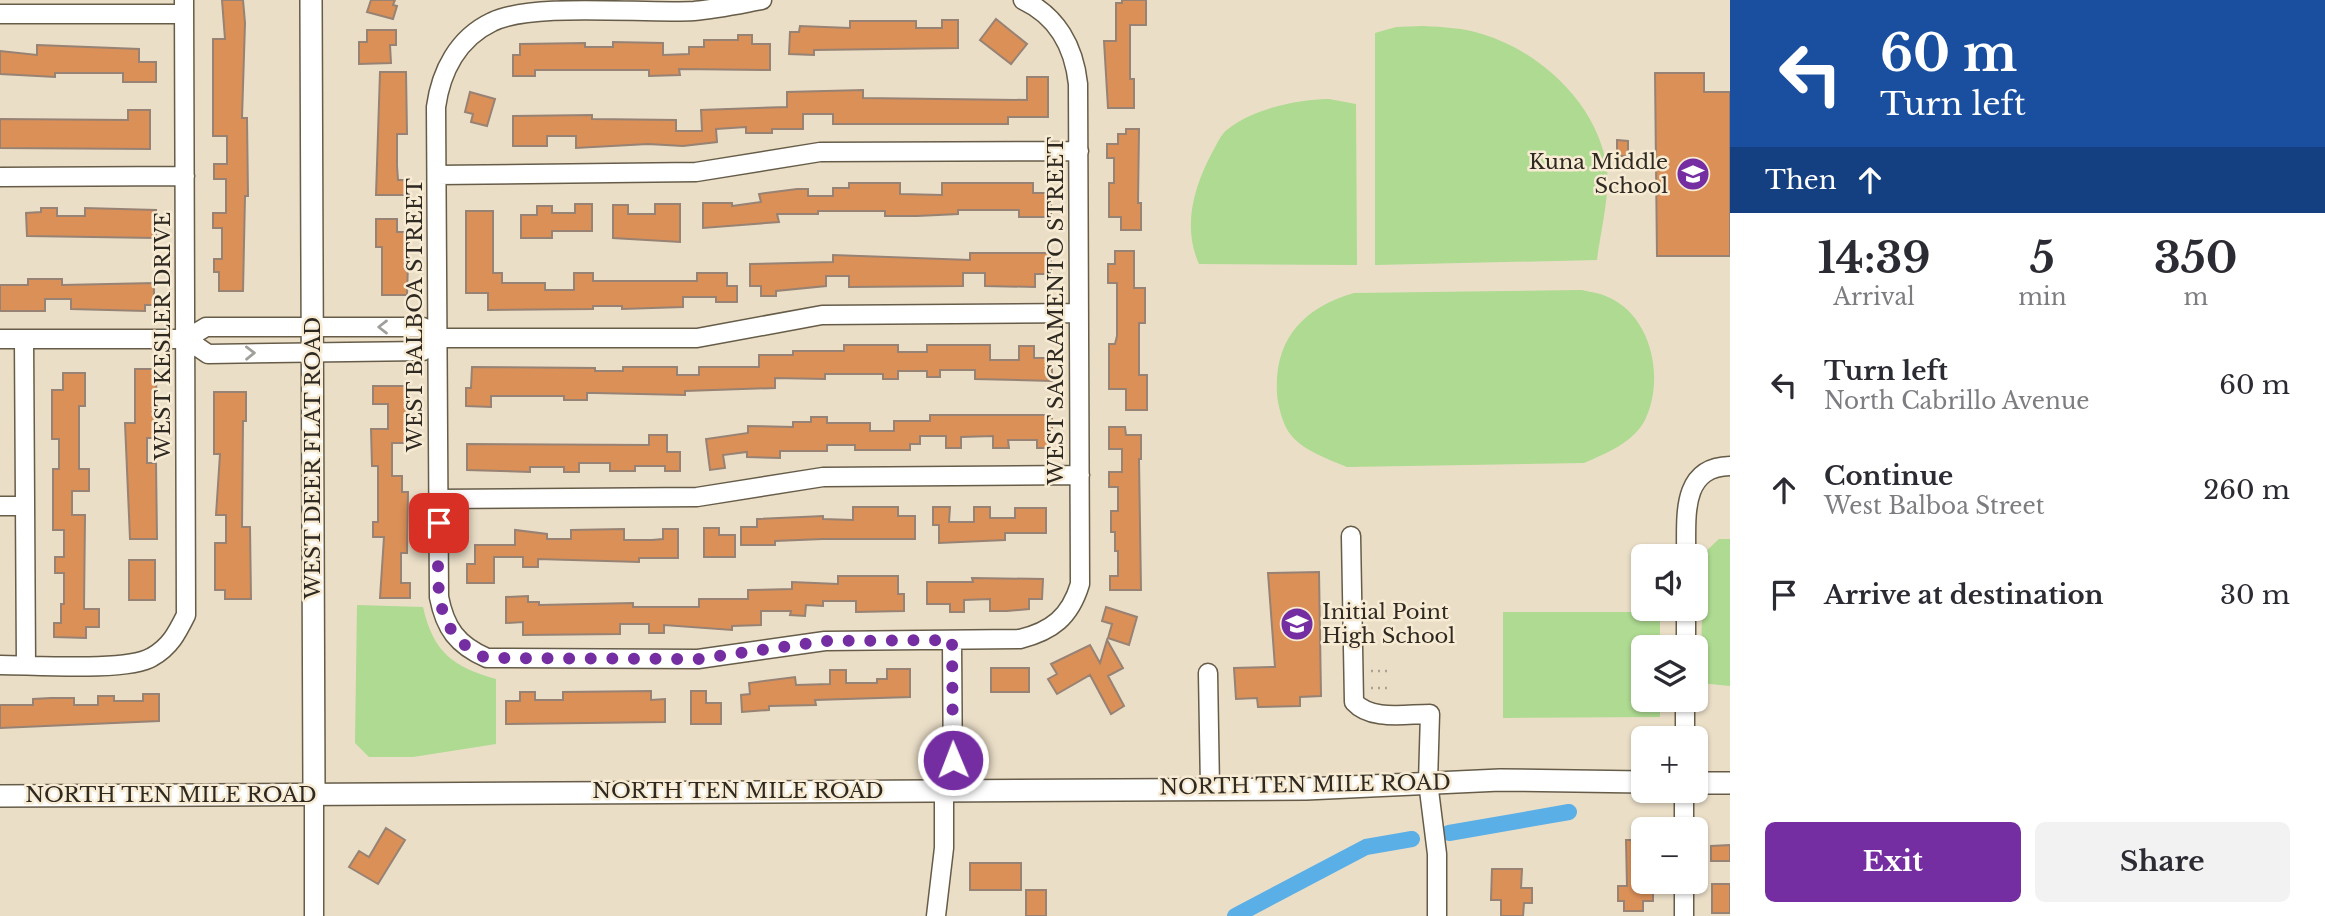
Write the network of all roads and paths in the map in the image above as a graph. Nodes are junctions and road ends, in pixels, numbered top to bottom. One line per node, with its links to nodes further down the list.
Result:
1 (311, 0): 11 (main road, WEST DEER FLAT ROAD)
2 (762, 0): 7 (street, WEST BALBOA STREET)
3 (1023, 0): 6 (street, WEST SACRAMENTO STREET)
4 (184, 7): 5 (street); 8 (street, WEST KESLER DRIVE)
5 (0, 14)
6 (1079, 151): 7 (street); 10 (street, WEST SACRAMENTO STREET)
7 (437, 175): 12 (street, WEST BALBOA STREET)
8 (185, 176): 9 (street); 15 (street, WEST KESLER DRIVE)
9 (0, 177)
10 (1079, 313): 12 (street); 18 (street, WEST SACRAMENTO STREET)
11 (312, 327): 12 (street, one-way to 11); 15 (street); 16 (main road, WEST DEER FLAT ROAD)
12 (438, 338): 16 (street); 19 (street, WEST BALBOA STREET)
13 (0, 339): 14 (street)
14 (24, 339): 15 (street); 21 (street)
15 (186, 339): 16 (street, one-way to 16); 27 (street, WEST KESLER DRIVE)
16 (313, 352): 39 (main road, WEST DEER FLAT ROAD)
17 (1730, 466): 23 (street)
18 (1080, 475): 19 (street); 24 (street, WEST SACRAMENTO STREET)
19 (439, 499): 25 (street, WEST BALBOA STREET)
20 (0, 506): 21 (street)
21 (24, 506): 27 (street)
22 (1351, 536): 33 (street)
23 (1687, 544)
24 (1069, 610): 25 (street, WEST BALBOA STREET)
25 (952, 640): 38 (street)
26 (0, 665): 27 (street)
27 (26, 665)
28 (1364, 671): 29 (path)
29 (1387, 671)
30 (1209, 673): 37 (street)
31 (1364, 688): 32 (path)
32 (1387, 688)
33 (1428, 782): 34 (main road, NORTH TEN MILE ROAD); 37 (main road, NORTH TEN MILE ROAD); 44 (street)
34 (1631, 782)
35 (1708, 783): 36 (main road)
36 (1730, 783)
37 (1210, 789): 38 (main road, NORTH TEN MILE ROAD)
38 (948, 790): 39 (main road, NORTH TEN MILE ROAD); 43 (street)
39 (314, 795): 40 (main road, NORTH TEN MILE ROAD); 42 (street, WEST DEER FLAT ROAD)
40 (0, 796)
41 (1684, 894): 45 (street)
42 (314, 916)
43 (936, 916)
44 (1437, 916)
45 (1684, 916)

